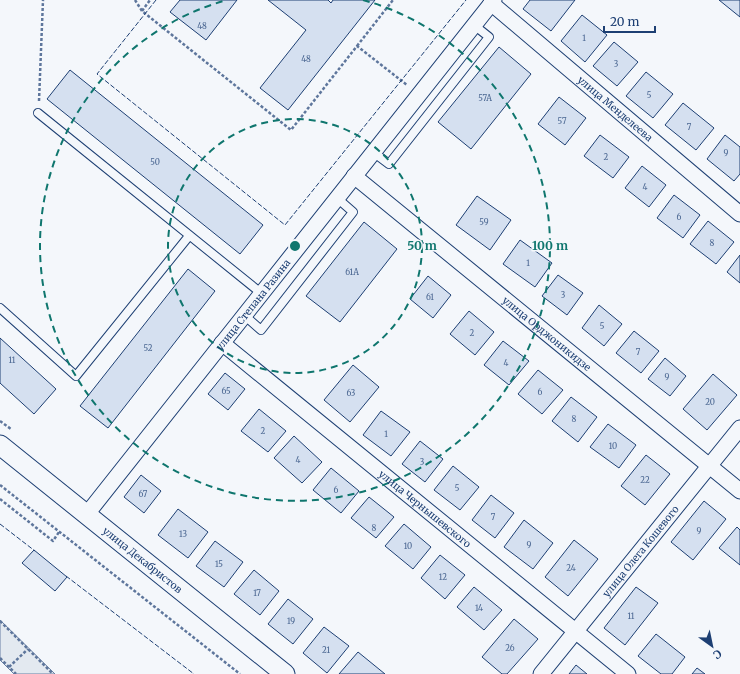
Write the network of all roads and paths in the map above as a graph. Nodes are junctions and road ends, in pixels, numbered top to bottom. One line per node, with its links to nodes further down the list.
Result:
1 (43, 0): 9 (path)
2 (135, 0): 6 (path)
3 (150, 0): 6 (path)
4 (393, 0): 7 (path)
5 (492, 1): 10 (street, улица Степана Разина); 12 (street, улица Менделеева)
6 (142, 11): 7 (path)
7 (357, 46): 8 (path)
8 (411, 88)
9 (38, 113): 13 (lane)
10 (354, 176): 11 (street, улица Степана Разина); 20 (street, улица Орджоникидзе)
11 (337, 198): 14 (street, улица Степана Разина); 16 (lane)
12 (740, 214)
13 (189, 236): 14 (lane); 15 (lane)
14 (261, 294): 16 (street, улица Степана Разина)
15 (0, 308)
16 (244, 315): 17 (street, улица Степана Разина)
17 (222, 343): 24 (street, улица Степана Разина); 27 (street, улица Чернышевского)
18 (740, 428): 20 (street, улица Олега Кошевого)
19 (0, 445): 24 (street, улица Декабристов)
20 (709, 466): 22 (street, улица Орджоникидзе); 27 (street, улица Олега Кошевого)
21 (0, 485): 25 (path)
22 (740, 491)
23 (0, 499): 25 (path)
24 (87, 514): 34 (street, улица Декабристов)
25 (59, 532): 33 (path)
26 (0, 621): 28 (path)
27 (575, 631): 35 (street, улица Олега Кошевого); 36 (street, улица Чернышевского)
28 (28, 649): 30 (path); 32 (path)
29 (0, 658): 30 (path)
30 (9, 667): 31 (path)
31 (16, 674)
32 (52, 674)
33 (240, 674)
34 (285, 674)
35 (541, 674)
36 (628, 674)

